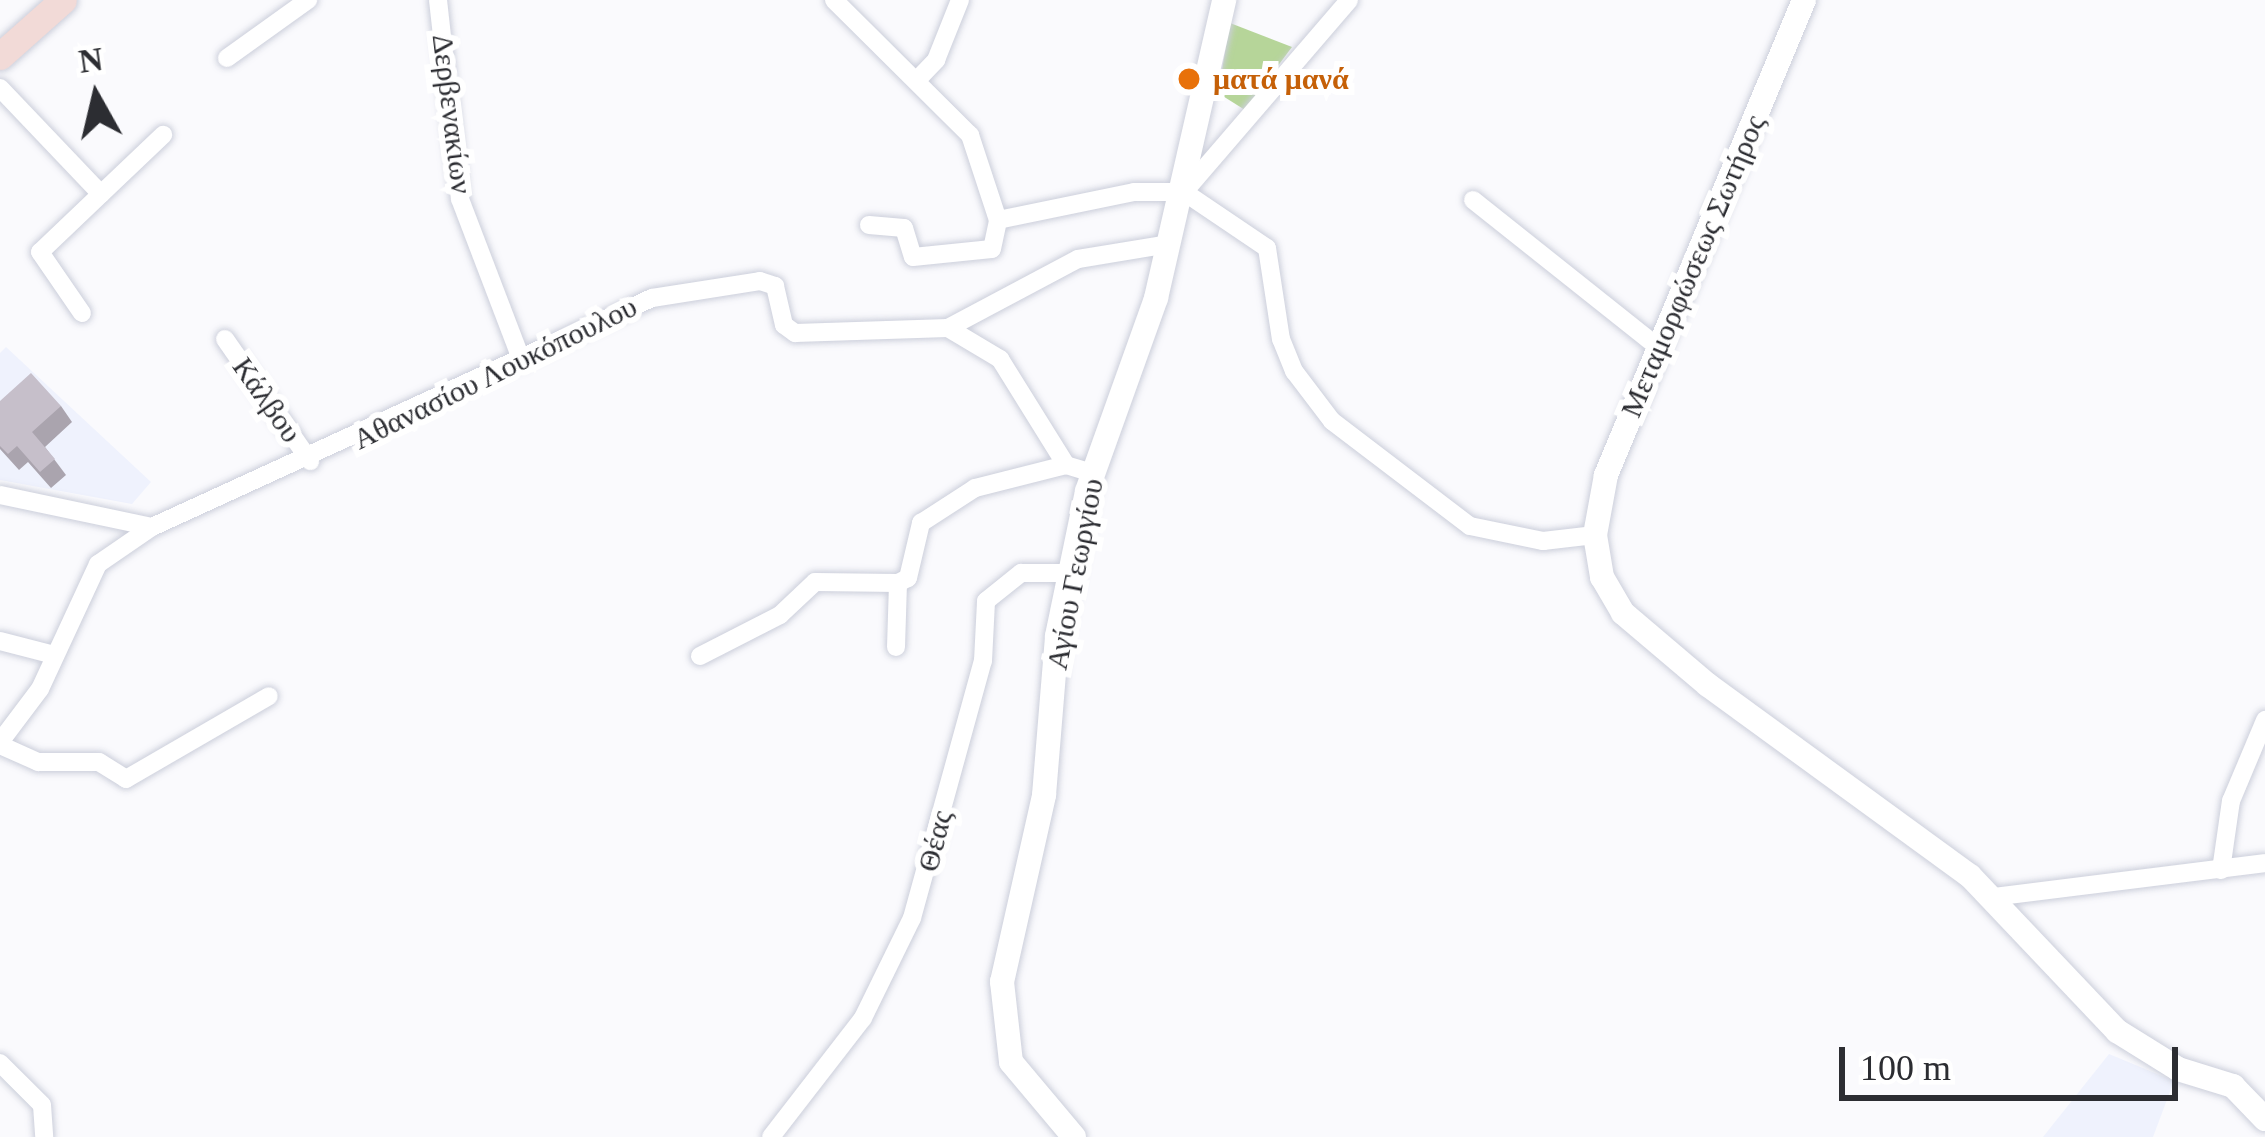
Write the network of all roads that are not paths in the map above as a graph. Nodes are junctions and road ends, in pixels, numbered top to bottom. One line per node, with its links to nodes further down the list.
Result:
1 (62, 0): 9 (main road)
2 (308, 0): 10 (street)
3 (438, 0): 24 (street, Δερβενακίων)
4 (834, 0): 11 (street)
5 (960, 0): 11 (street)
6 (1224, 0): 14 (street, Αγίου Γεωργίου)
7 (1349, 0): 14 (street)
8 (1804, 0): 23 (street, Μεταμορφώσεως Σωτήρος)
9 (0, 56)
10 (227, 58)
11 (917, 80): 17 (street)
12 (0, 88): 15 (street)
13 (164, 135): 15 (street)
14 (1184, 192): 17 (street); 19 (street, Αγίου Γεωργίου); 30 (street)
15 (100, 194): 20 (street)
16 (1473, 200): 23 (street)
17 (998, 220): 18 (street)
18 (869, 225)
19 (1170, 244): 21 (street, Αθανασίου Λουκόπουλου); 27 (street, Αγίου Γεωργίου)
20 (82, 313)
21 (948, 328): 24 (street, Αθανασίου Λουκόπουλου); 26 (street)
22 (225, 339): 25 (street, Κάλβου)
23 (1658, 347): 30 (street, Μεταμορφώσεως Σωτήρος)
24 (522, 361): 25 (street, Αθανασίου Λουκόπουλου)
25 (310, 461): 29 (street, Αθανασίου Λουκόπουλου)
26 (1066, 465): 27 (street); 32 (street)
27 (1092, 473): 31 (street, Αγίου Γεωργίου)
28 (0, 495): 29 (street)
29 (152, 527): 35 (street, Αθανασίου Λουκόπουλου)
30 (1595, 535): 42 (street)
31 (1070, 573): 46 (street, Θέας); 47 (street, Αγίου Γεωργίου)
32 (898, 583): 34 (street); 36 (street)
33 (0, 641): 35 (street)
34 (896, 647)
35 (54, 655): 39 (street, Αθανασίου Λουκόπουλου)
36 (700, 656)
37 (269, 696): 39 (street)
38 (2265, 720): 41 (street)
39 (0, 744)
40 (2265, 863): 41 (street)
41 (2221, 870): 42 (street)
42 (1993, 897): 44 (street)
43 (0, 1063): 45 (street)
44 (2265, 1120)
45 (44, 1137)
46 (771, 1137)
47 (1074, 1137)

